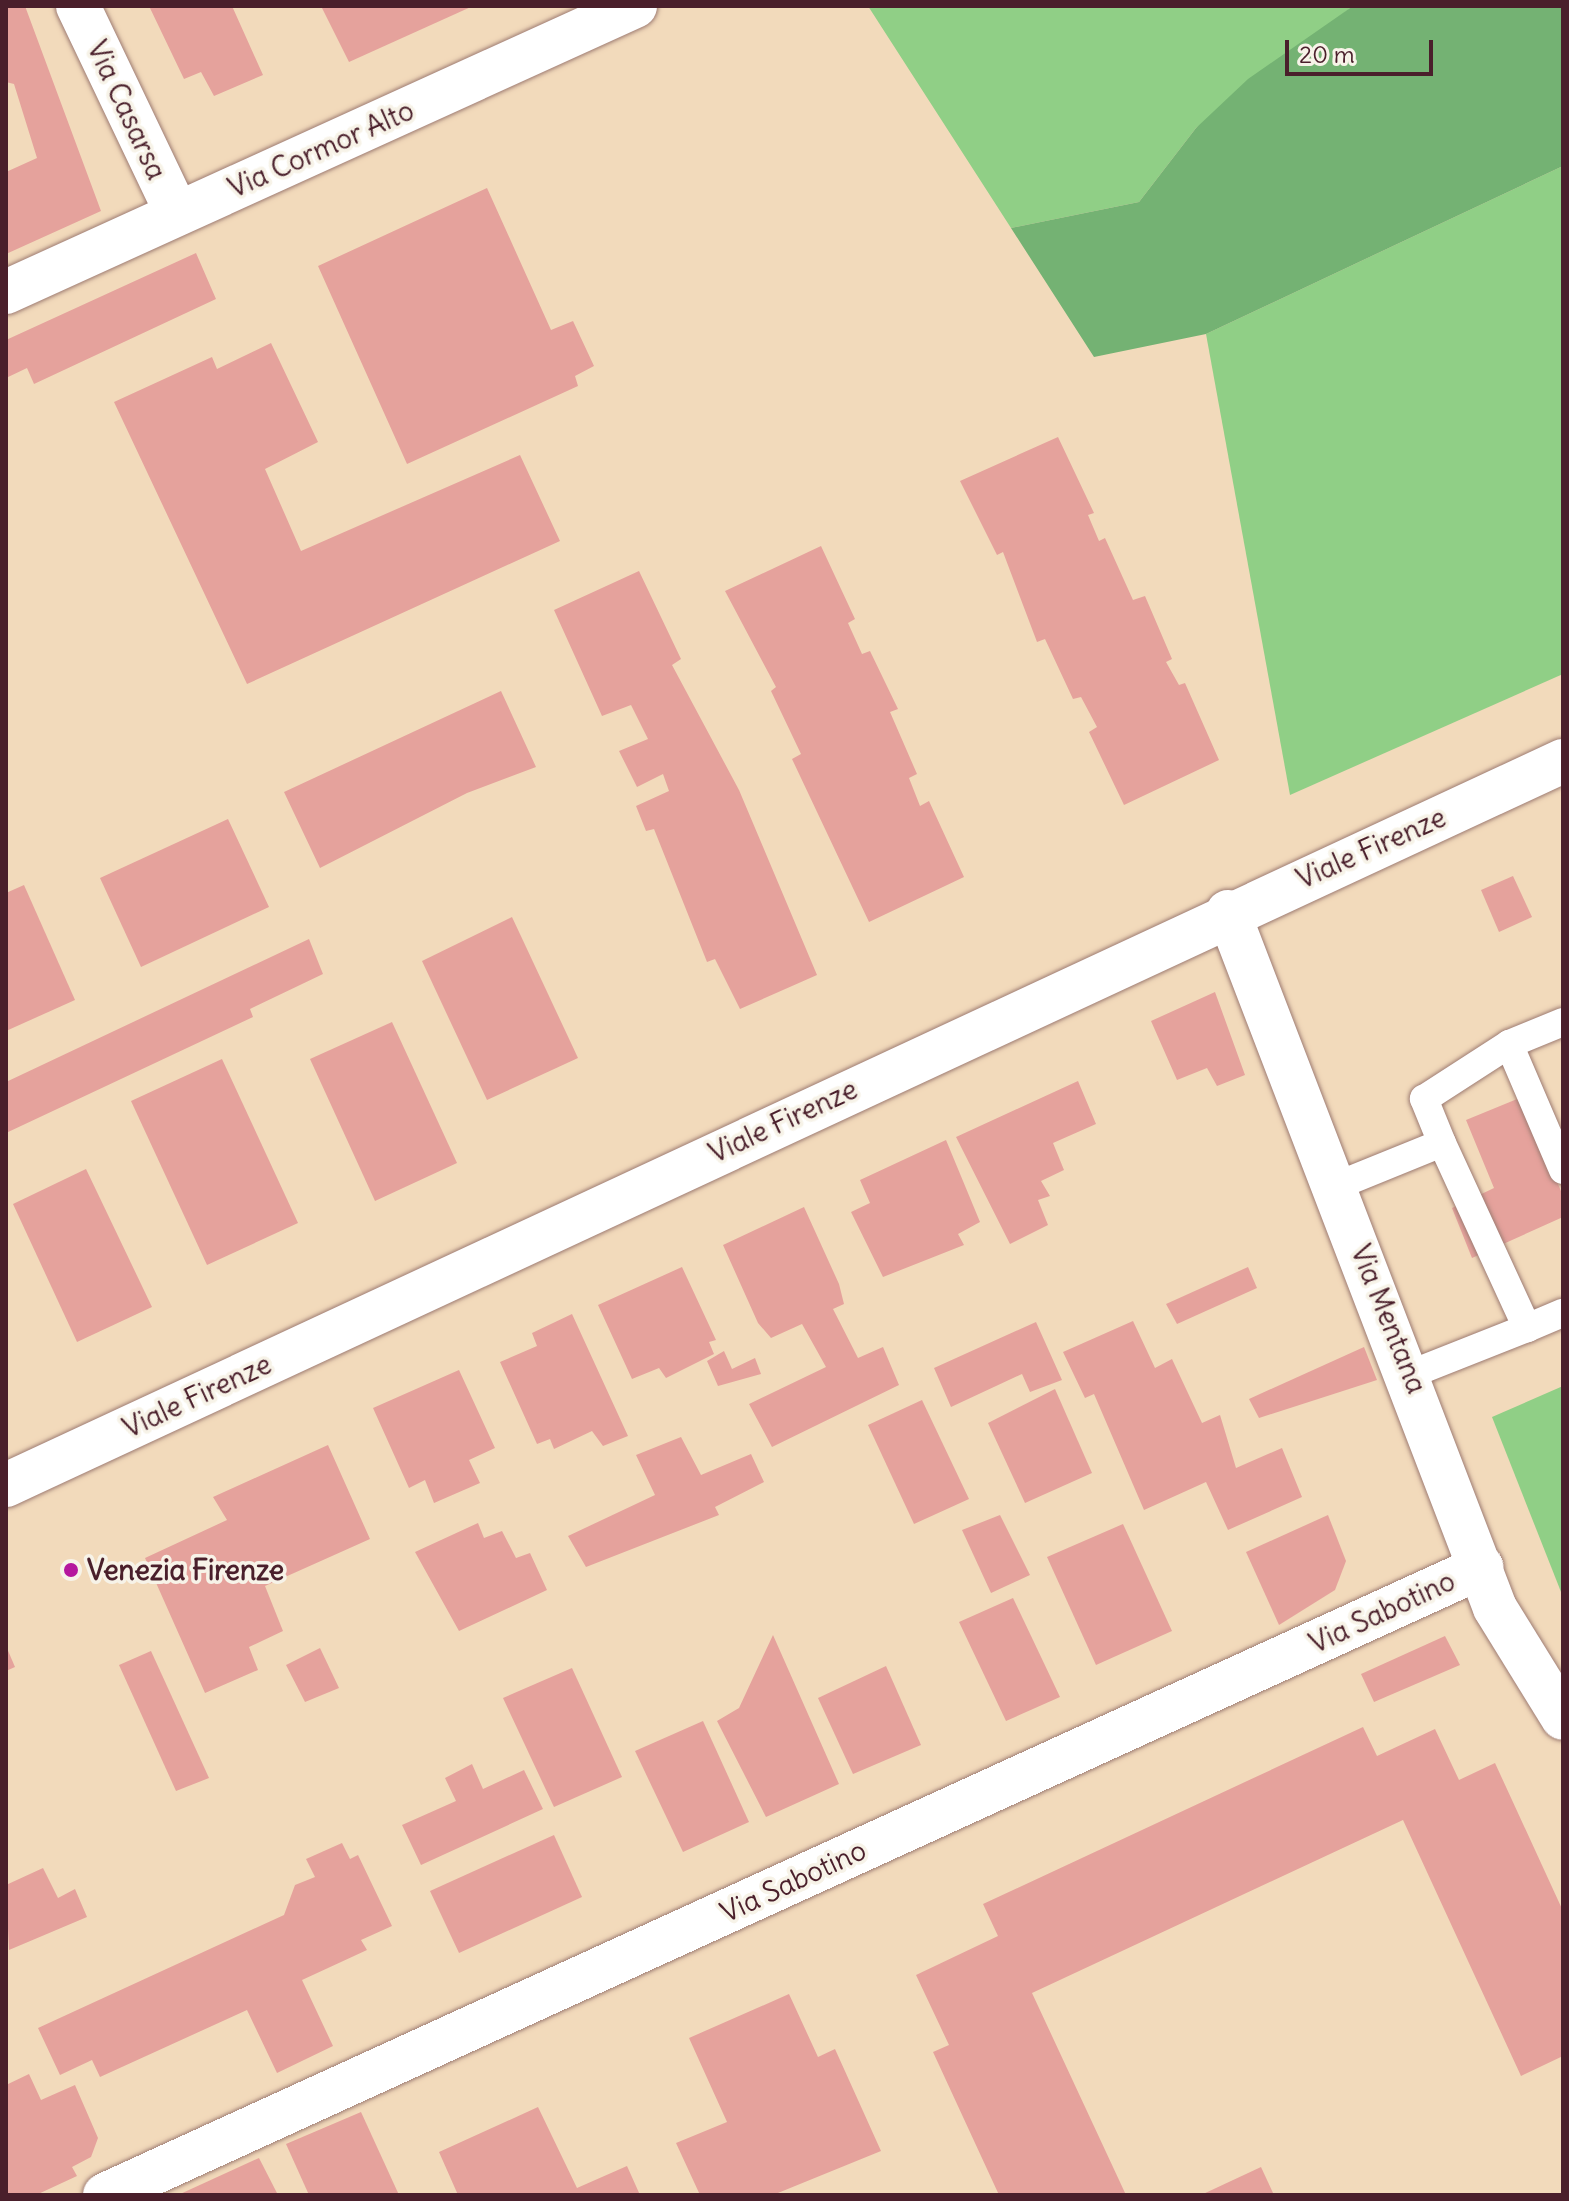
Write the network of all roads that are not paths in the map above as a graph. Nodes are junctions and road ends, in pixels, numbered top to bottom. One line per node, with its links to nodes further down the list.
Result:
1 (78, 6): 3 (street, Via Casarsa)
2 (635, 6): 3 (street, Via Cormor Alto)
3 (177, 214): 4 (street, Via Cormor Alto)
4 (6, 292)
5 (1563, 761): 6 (street, Viale Firenze)
6 (1228, 912): 11 (street, Via Mentana); 15 (street, Viale Firenze)
7 (1563, 1022): 8 (lane)
8 (1509, 1044): 9 (lane); 10 (lane)
9 (1442, 1143): 11 (lane); 13 (lane)
10 (1563, 1170)
11 (1336, 1186): 14 (street, Via Mentana)
12 (1563, 1313): 13 (lane)
13 (1527, 1328): 14 (lane)
14 (1411, 1374): 16 (street, Via Mentana)
15 (6, 1485)
16 (1481, 1567): 17 (street, Via Mentana); 18 (street, Via Sabotino)
17 (1563, 1718)
18 (105, 2195)

